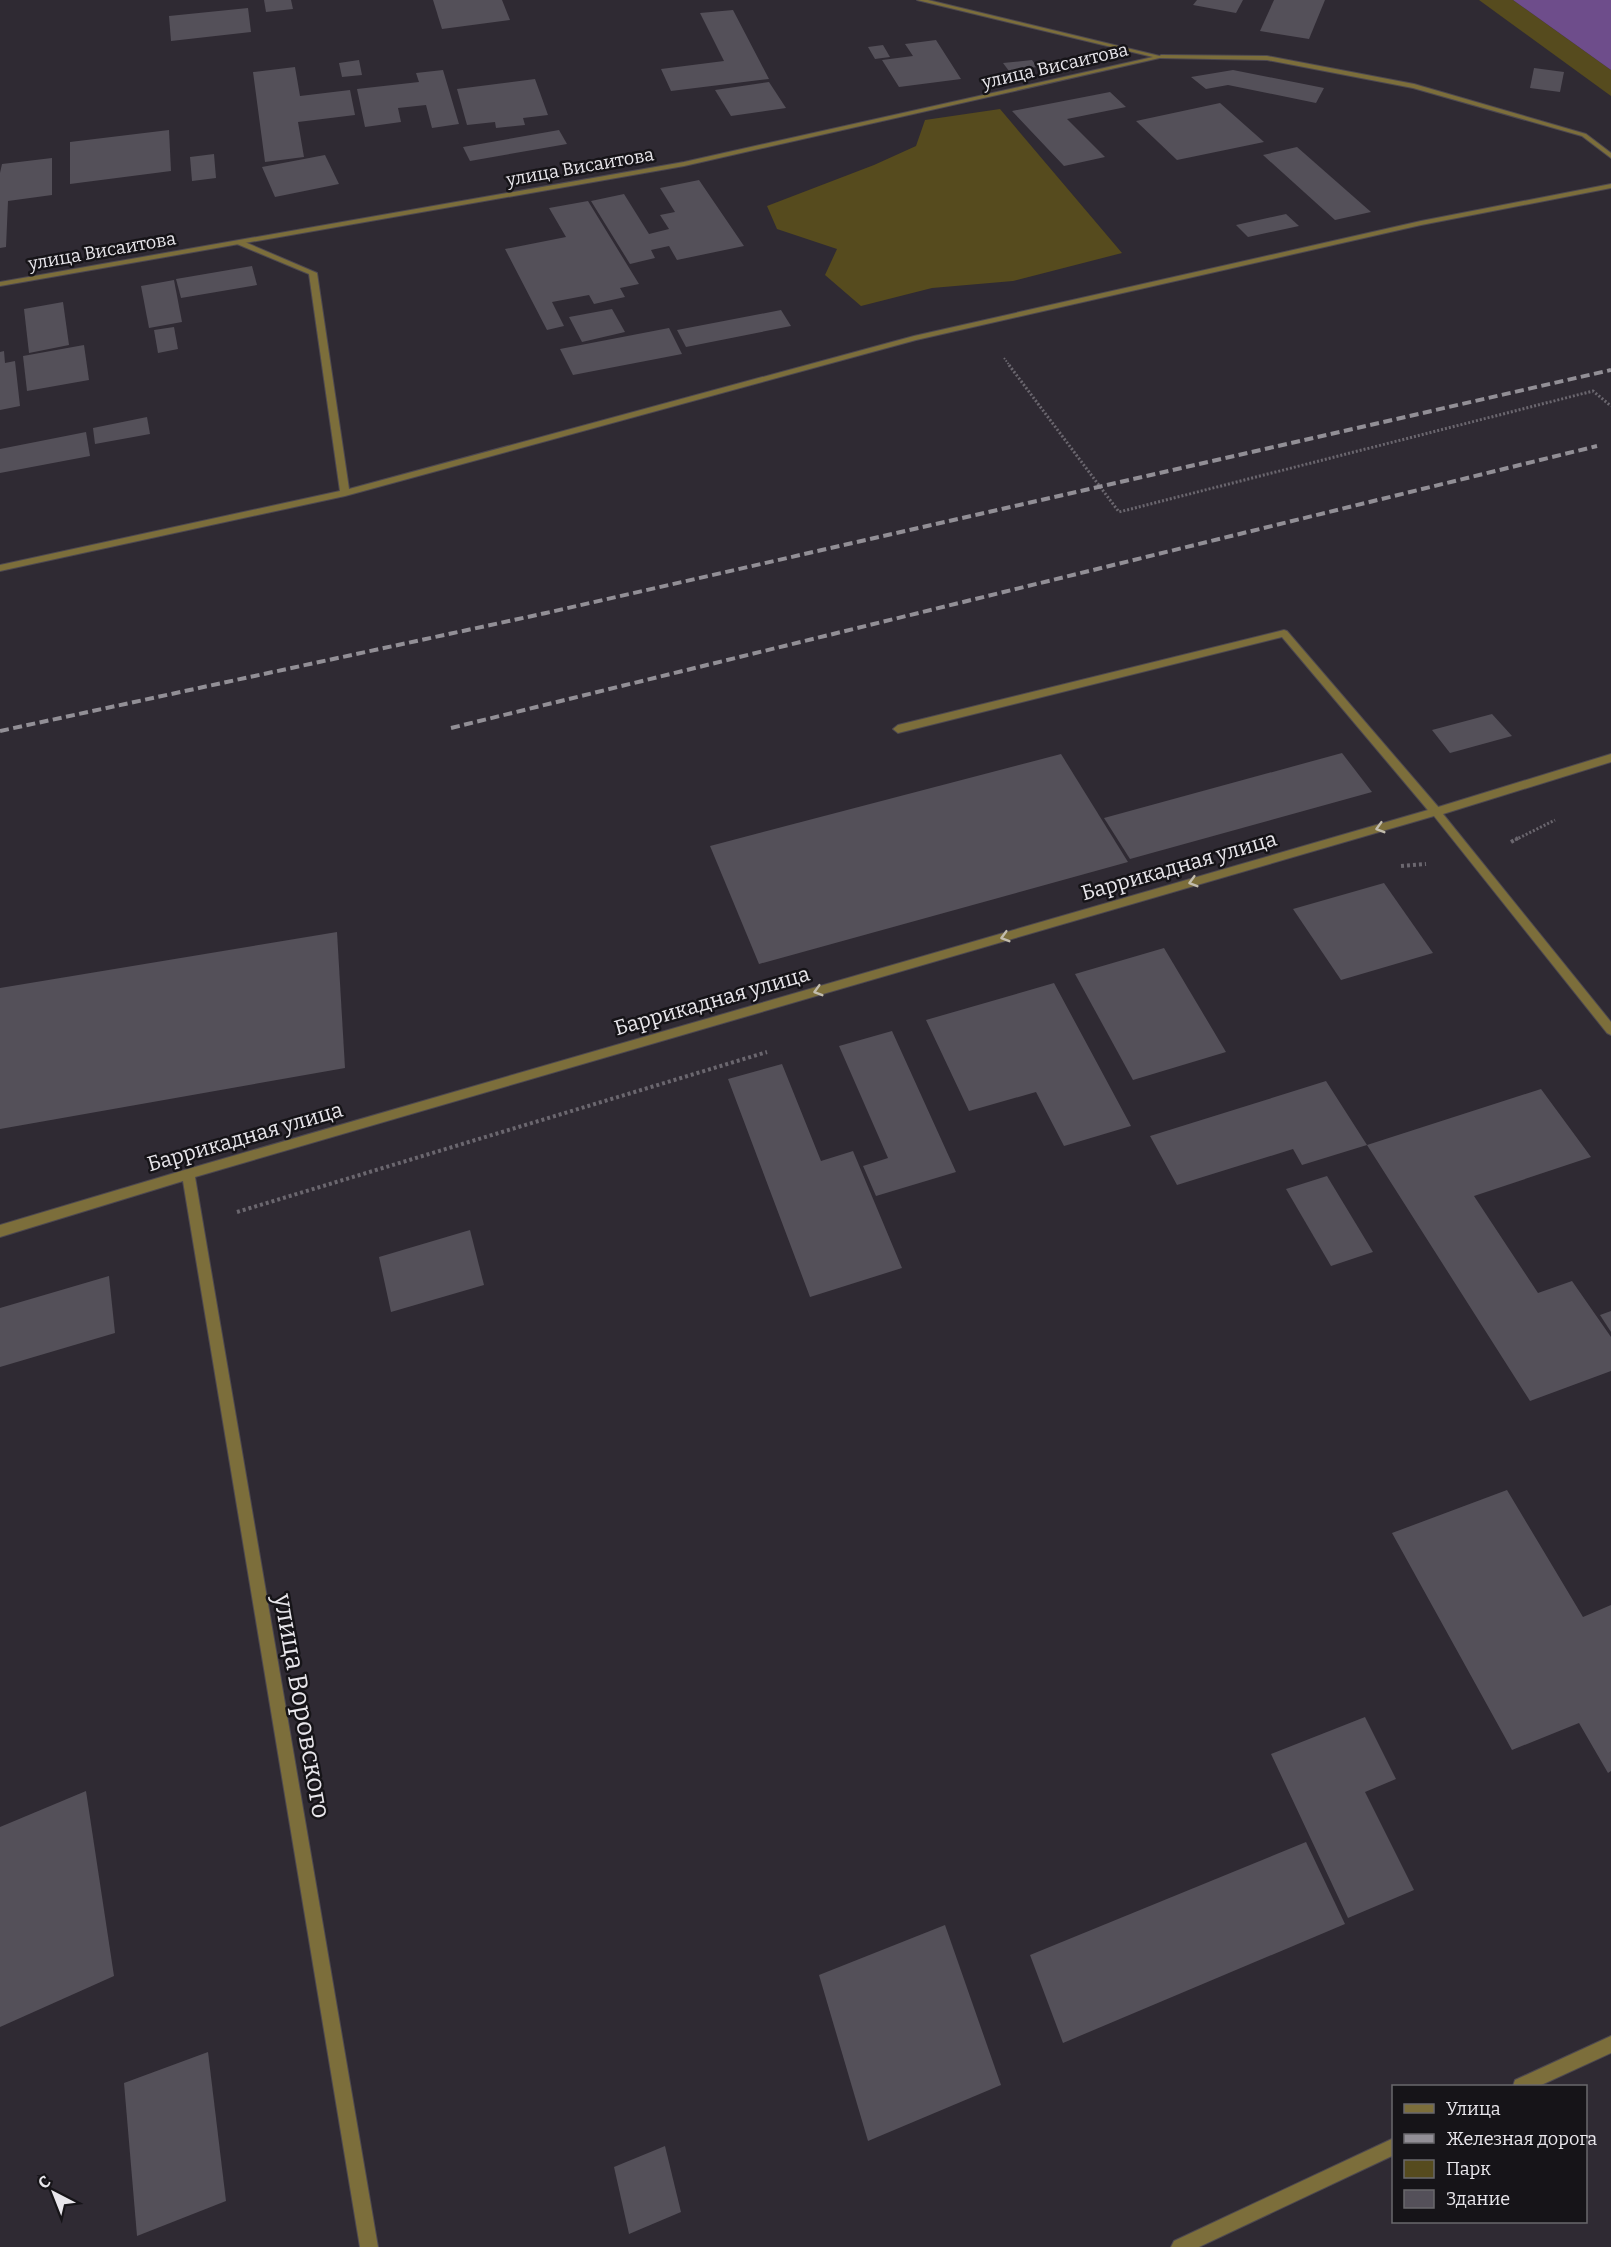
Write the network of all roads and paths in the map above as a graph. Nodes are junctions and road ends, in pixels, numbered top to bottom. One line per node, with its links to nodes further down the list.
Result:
1 (920, 0): 2 (street)
2 (1161, 57): 3 (street); 5 (street, улица Висаитова)
3 (1611, 156)
4 (1611, 186): 7 (street)
5 (240, 242): 6 (street, улица Висаитова); 9 (street)
6 (0, 284)
7 (979, 324): 8 (path); 9 (street)
8 (1611, 406)
9 (345, 493): 10 (street)
10 (0, 568)
11 (898, 729): 13 (street)
12 (1611, 758): 13 (street, Баррикадная улица)
13 (1436, 812): 15 (street); 19 (street, Баррикадная улица, one-way to 19)
14 (1558, 819): 15 (path)
15 (1474, 859): 16 (path); 17 (street)
16 (1393, 867)
17 (1611, 1029)
18 (777, 1049): 20 (path)
19 (188, 1174): 20 (street, улица Воровского); 21 (street, Баррикадная улица)
20 (196, 1224): 25 (street, улица Воровского)
21 (0, 1231)
22 (1611, 2044): 23 (street)
23 (1523, 2085)
24 (1392, 2147): 26 (street)
25 (369, 2247)
26 (1180, 2247)

